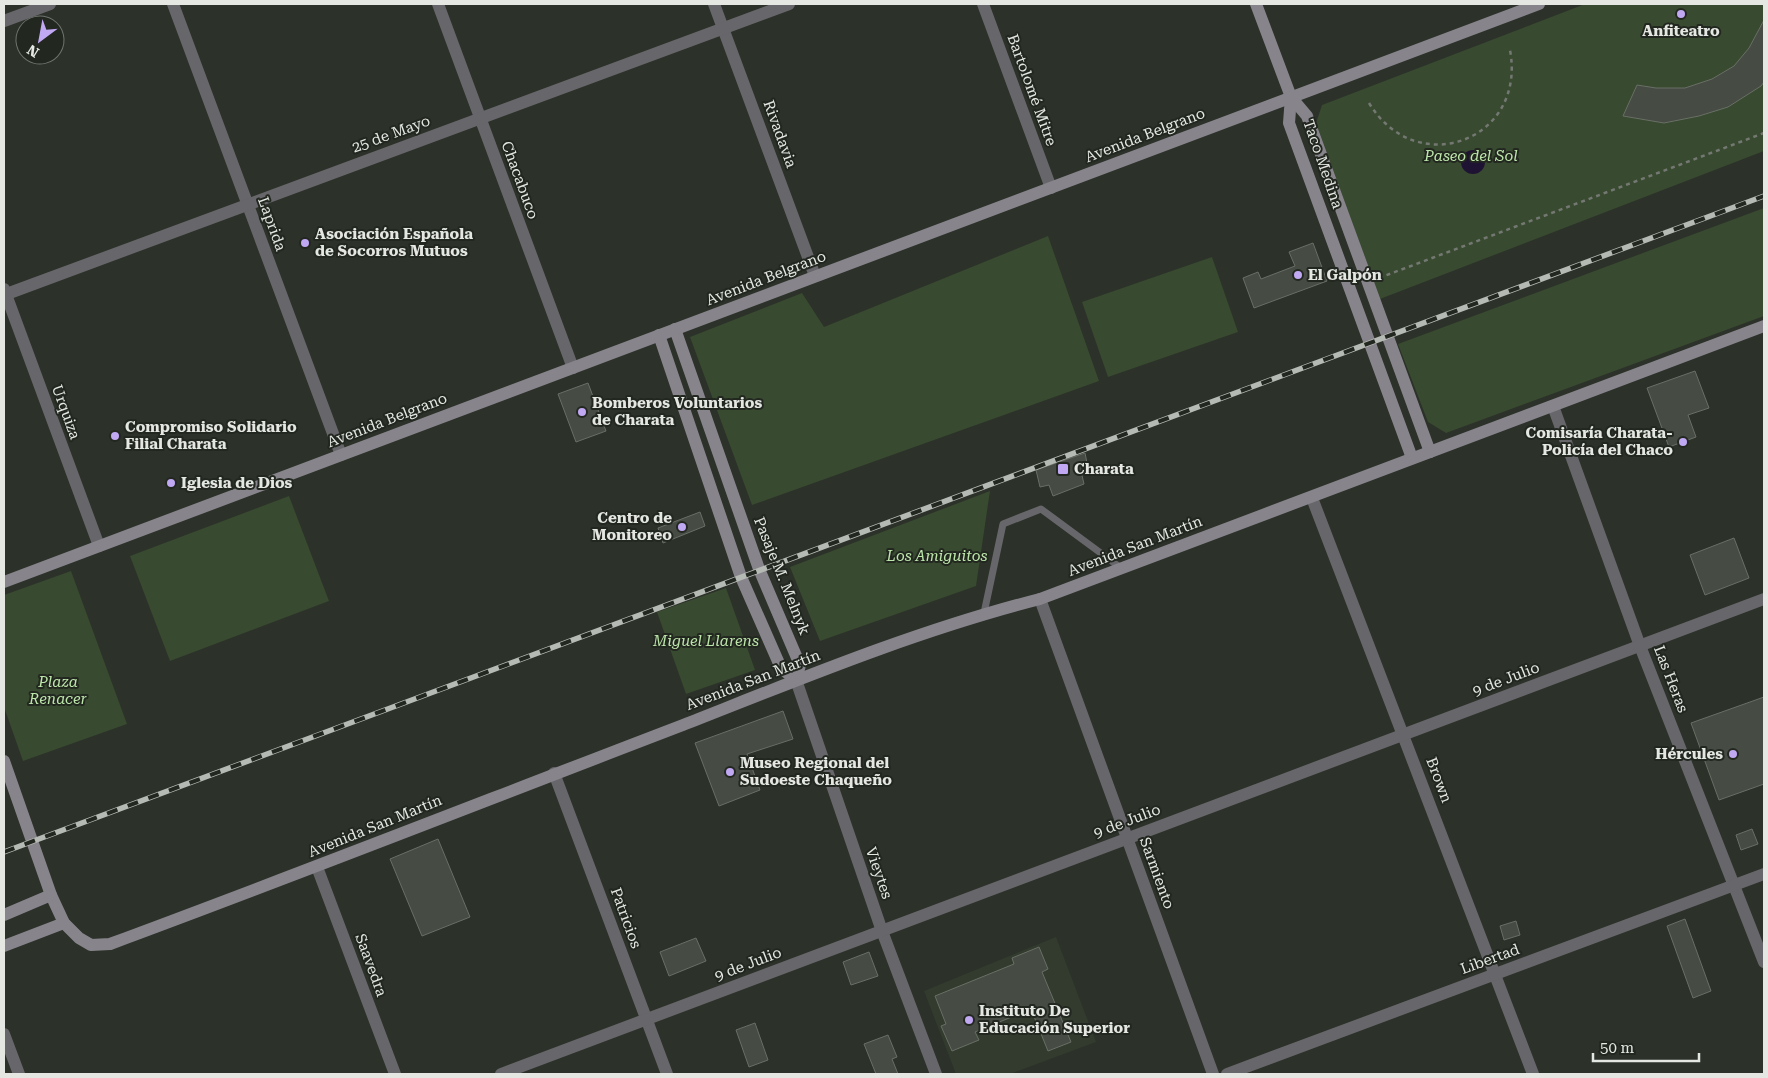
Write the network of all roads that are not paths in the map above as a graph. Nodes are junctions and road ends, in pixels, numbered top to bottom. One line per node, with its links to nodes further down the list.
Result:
1 (50, 4): 9 (street)
2 (173, 4): 14 (street, Laprida)
3 (438, 4): 12 (street, Chacabuco)
4 (714, 4): 10 (street, Rivadavia)
5 (789, 4): 10 (street, 25 de Mayo)
6 (983, 4): 13 (street, Bartolomé Mitre)
7 (1256, 4): 11 (main road)
8 (1531, 5): 11 (main road, Avenida Belgrano)
9 (4, 21)
10 (723, 28): 12 (street, 25 de Mayo); 15 (street, Rivadavia)
11 (1291, 97): 13 (main road, Avenida Belgrano); 22 (main road, Taco Medina); 24 (main road, Taco Medina)
12 (480, 118): 14 (street, 25 de Mayo); 20 (street, Chacabuco)
13 (1051, 188): 15 (main road, Avenida Belgrano)
14 (248, 204): 16 (street, 25 de Mayo); 23 (street, Laprida)
15 (815, 276): 18 (main road, Avenida Belgrano)
16 (4, 292): 26 (street, Urquiza)
17 (1764, 326): 21 (main road, Avenida San Martín)
18 (675, 329): 19 (main road, Avenida Belgrano); 33 (main road, Pasaje M. Melnyk)
19 (658, 335): 20 (main road, Avenida Belgrano); 33 (main road)
20 (573, 368): 23 (main road, Avenida Belgrano)
21 (1553, 406): 22 (main road, Avenida San Martín); 32 (street, Las Heras)
22 (1430, 452): 24 (main road, Avenida San Martín)
23 (341, 455): 26 (main road, Avenida Belgrano)
24 (1412, 458): 25 (main road, Avenida San Martín)
25 (1312, 498): 27 (main road, Avenida San Martín); 34 (street, Brown)
26 (98, 546): 28 (main road, Avenida Belgrano)
27 (1121, 568): 29 (main road, Avenida San Martín); 31 (lane)
28 (4, 582)
29 (1040, 599): 31 (main road, Avenida San Martín); 37 (street, Sarmiento)
30 (1764, 599): 32 (street, 9 de Julio)
31 (984, 614): 33 (main road, Avenida San Martín)
32 (1640, 646): 34 (street, 9 de Julio); 40 (street, Las Heras)
33 (796, 680): 36 (main road, Avenida San Martín); 44 (street, Vieytes)
34 (1404, 734): 37 (street, 9 de Julio); 47 (street, Brown)
35 (4, 765): 41 (main road)
36 (554, 773): 38 (main road, Avenida San Martín); 48 (street, Patricios)
37 (1127, 838): 44 (street, 9 de Julio); 55 (street, Sarmiento)
38 (317, 867): 43 (main road, Avenida San Martín); 51 (street, Saavedra)
39 (1764, 874): 40 (street, Libertad)
40 (1734, 885): 46 (street, Las Heras); 47 (street, Libertad)
41 (51, 896): 42 (main road); 43 (main road)
42 (4, 915)
43 (64, 923): 45 (main road)
44 (882, 931): 48 (street, 9 de Julio); 54 (street, Vieytes)
45 (4, 946)
46 (1764, 962)
47 (1495, 974): 56 (street, Libertad); 57 (street, Brown)
48 (646, 1020): 52 (street, 9 de Julio); 53 (street, Patricios)
49 (4, 1034): 50 (street)
50 (19, 1074)
51 (395, 1074)
52 (501, 1074)
53 (667, 1074)
54 (936, 1074)
55 (1213, 1074)
56 (1227, 1074)
57 (1533, 1074)

